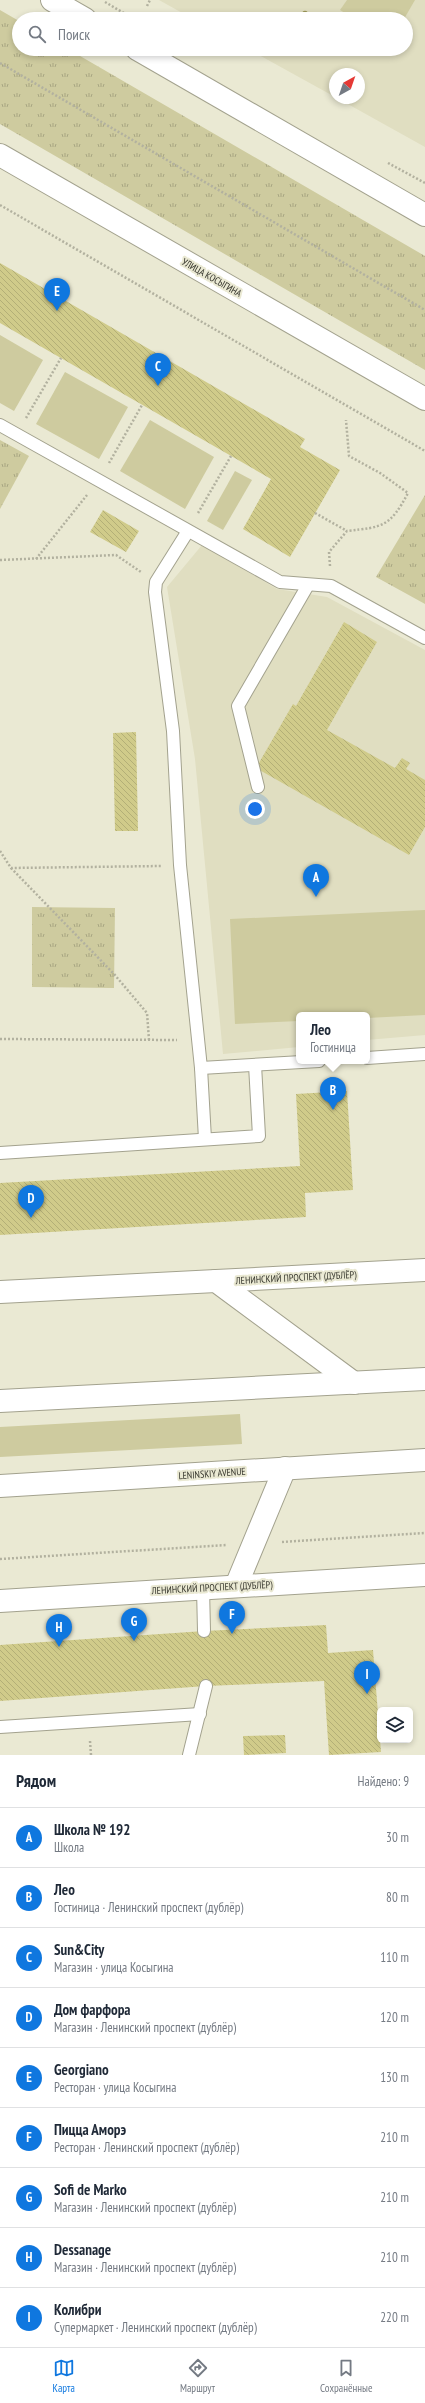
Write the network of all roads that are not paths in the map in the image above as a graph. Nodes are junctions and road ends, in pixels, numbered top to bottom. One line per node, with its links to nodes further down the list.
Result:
1 (52, 0): 2 (main road)
2 (73, 12)
3 (149, 56): 5 (main road)
4 (0, 155): 6 (main road, УЛИЦА КОСЫГИНА)
5 (425, 215)
6 (425, 398)
7 (0, 425): 8 (lane)
8 (188, 531): 9 (lane); 16 (lane)
9 (308, 585): 10 (lane); 11 (lane)
10 (425, 638)
11 (258, 786)
12 (425, 1054): 13 (lane)
13 (370, 1058)
14 (296, 1062): 15 (lane)
15 (254, 1065): 16 (lane); 17 (lane)
16 (201, 1068): 17 (lane)
17 (206, 1139): 18 (lane)
18 (0, 1152)
19 (425, 1270): 20 (main road, ЛЕНИНСКИЙ ПРОСПЕКТ (ДУБЛЁР))
20 (216, 1281): 21 (main road, ЛЕНИНСКИЙ ПРОСПЕКТ (ДУБЛЁР)); 23 (main road)
21 (0, 1292)
22 (425, 1379): 23 (main road)
23 (354, 1383): 24 (main road)
24 (0, 1401)
25 (425, 1460): 26 (main road, LENINSKIY AVENUE)
26 (285, 1468): 27 (main road, LENINSKIY AVENUE); 29 (main road)
27 (0, 1486)
28 (425, 1575): 29 (main road, ЛЕНИНСКИЙ ПРОСПЕКТ (ДУБЛЁР))
29 (236, 1586): 30 (main road, ЛЕНИНСКИЙ ПРОСПЕКТ (ДУБЛЁР))
30 (203, 1588): 31 (main road, ЛЕНИНСКИЙ ПРОСПЕКТ (ДУБЛЁР)); 32 (lane)
31 (0, 1601)
32 (204, 1631)
33 (206, 1686): 34 (lane)
34 (200, 1714): 35 (lane); 36 (lane)
35 (0, 1727)
36 (189, 1755)

